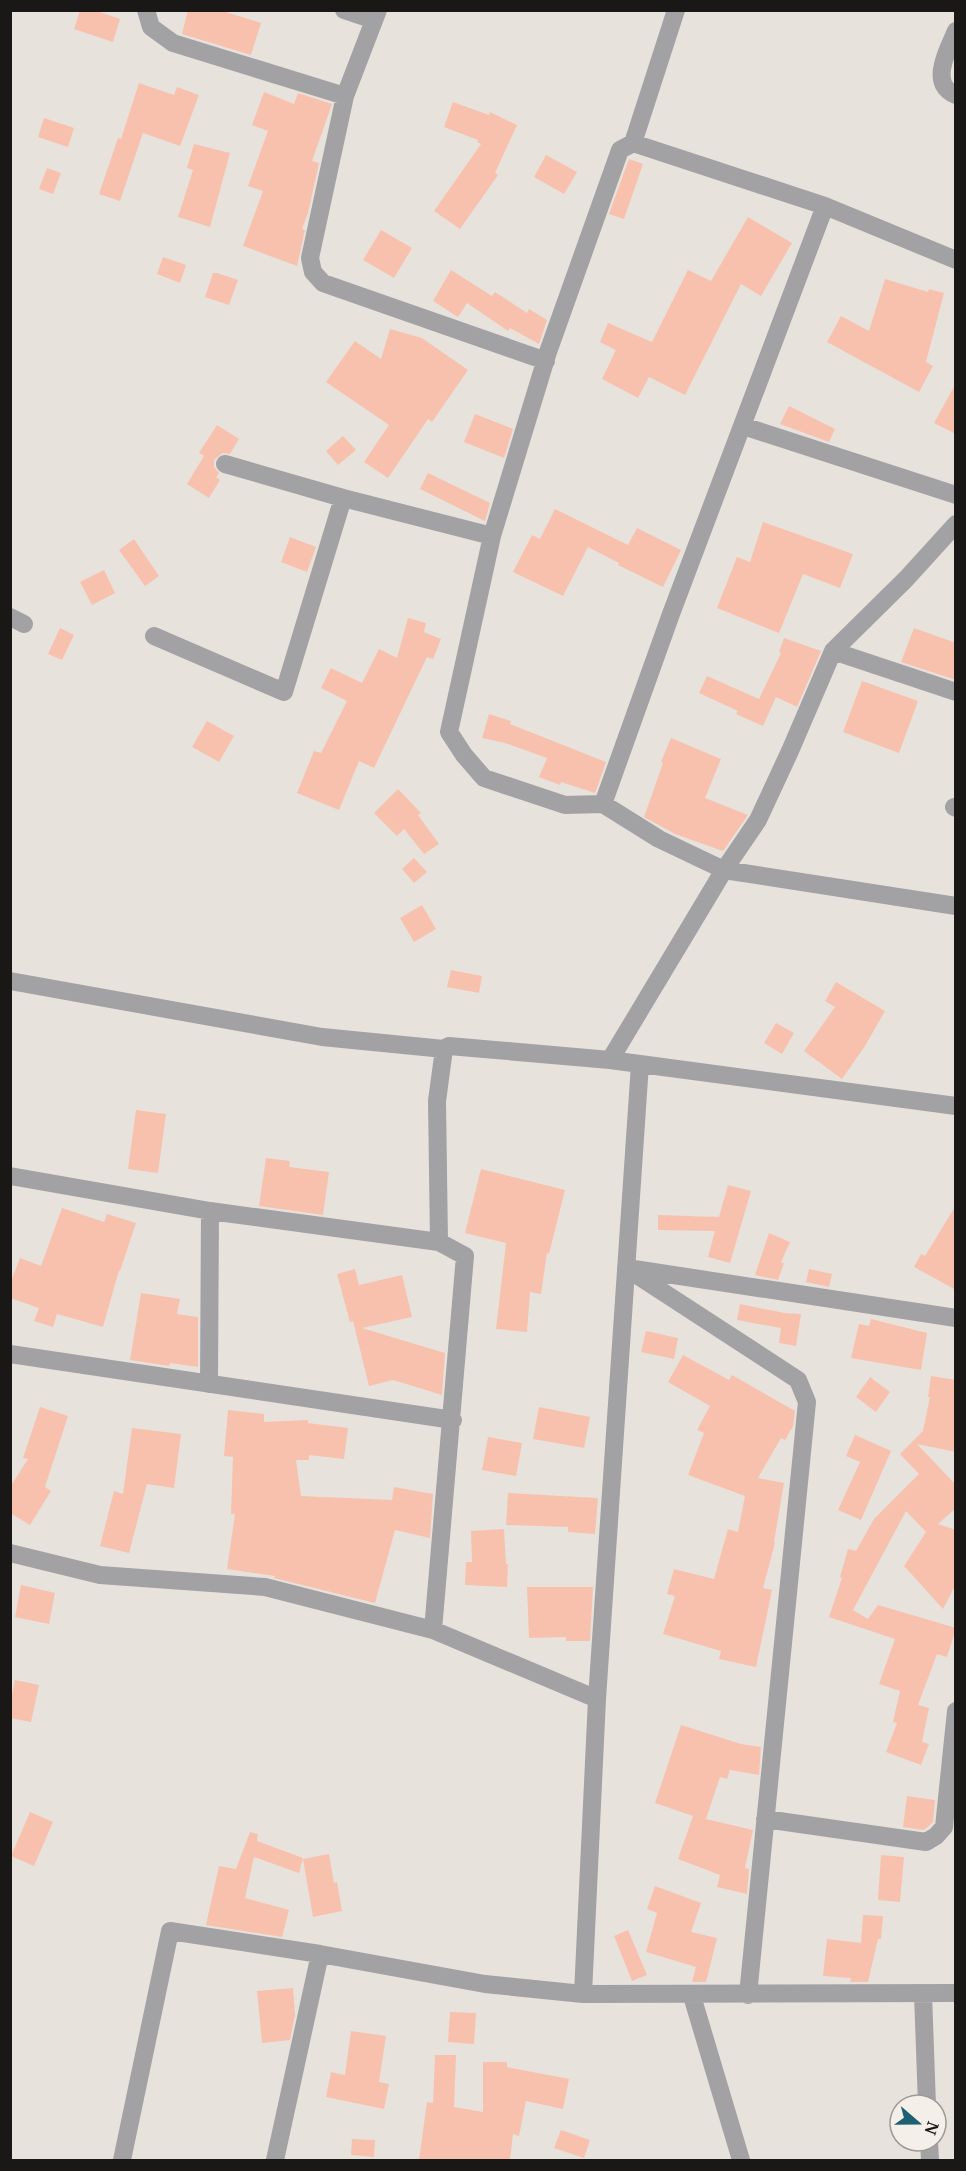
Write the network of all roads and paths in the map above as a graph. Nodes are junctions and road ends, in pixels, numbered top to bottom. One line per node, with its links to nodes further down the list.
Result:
1 (146, 10): 7 (street)
2 (344, 10): 4 (street)
3 (676, 10): 8 (street)
4 (376, 15): 7 (street)
5 (956, 31): 6 (street)
6 (956, 95)
7 (345, 96): 11 (street)
8 (633, 143): 9 (street); 11 (street)
9 (825, 206): 10 (street); 12 (street)
10 (956, 260)
11 (546, 361): 17 (street)
12 (743, 426): 14 (street); 21 (street)
13 (225, 465): 15 (street)
14 (956, 495)
15 (343, 498): 17 (street); 18 (street)
16 (956, 524): 19 (street)
17 (492, 536): 21 (street)
18 (154, 636)
19 (833, 651): 20 (street); 22 (street)
20 (956, 692)
21 (603, 804): 22 (street)
22 (724, 870): 23 (street); 26 (street)
23 (956, 906)
24 (10, 981): 25 (street)
25 (444, 1049): 26 (street); 31 (street)
26 (610, 1060): 27 (street)
27 (640, 1064): 28 (street); 32 (street)
28 (956, 1106)
29 (10, 1176): 30 (street)
30 (210, 1211): 31 (street); 35 (street)
31 (439, 1242): 36 (street)
32 (626, 1268): 33 (street); 39 (street); 41 (street)
33 (956, 1318)
34 (10, 1354): 35 (street)
35 (209, 1384): 36 (street)
36 (453, 1420): 38 (street)
37 (10, 1553): 38 (street)
38 (433, 1630): 39 (street)
39 (597, 1699): 44 (street)
40 (956, 1710): 41 (street)
41 (765, 1819): 46 (street)
42 (320, 1954): 44 (street); 49 (street); 50 (street)
43 (956, 1993): 45 (street)
44 (584, 1994): 47 (street)
45 (922, 1994): 46 (street); 48 (street)
46 (748, 1995): 47 (street)
47 (692, 1996): 51 (street)
48 (926, 2093)
49 (122, 2160)
50 (275, 2160)
51 (741, 2160)

